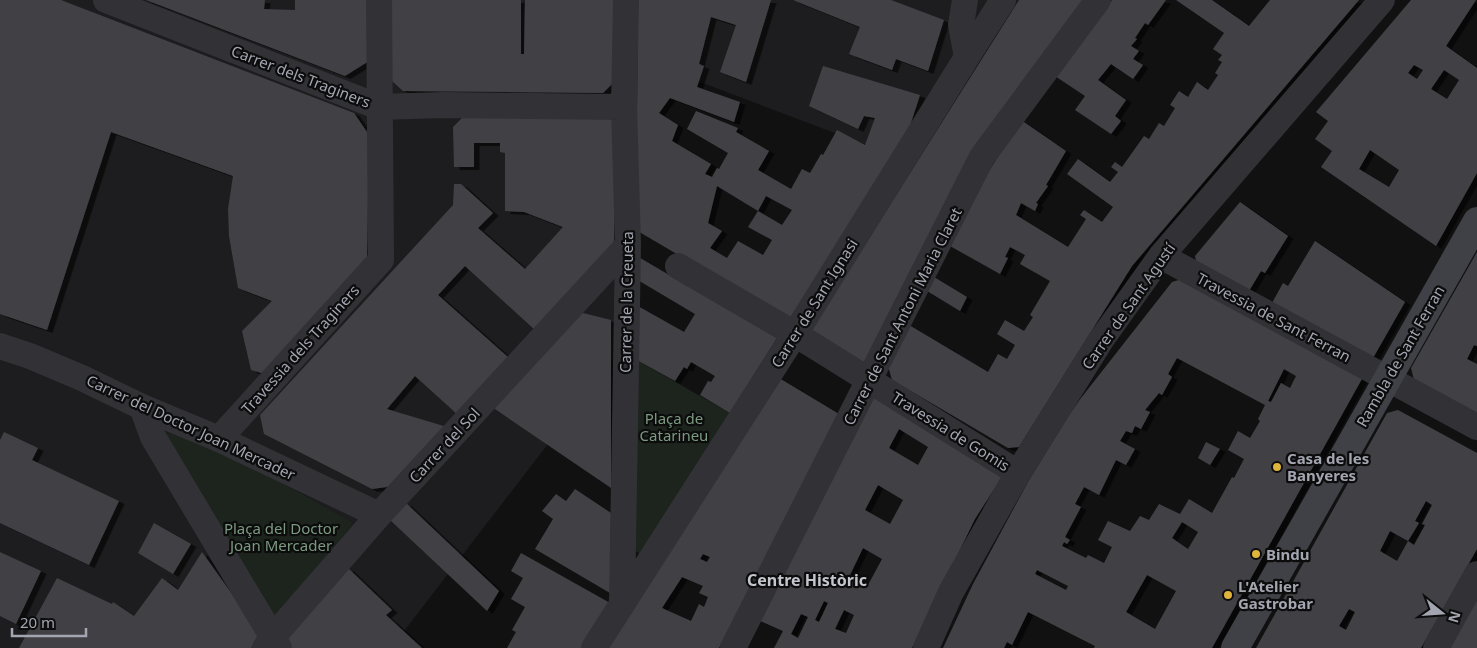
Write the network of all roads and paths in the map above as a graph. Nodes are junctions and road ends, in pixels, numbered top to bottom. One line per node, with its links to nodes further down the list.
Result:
1 (106, 0): 9 (street, Carrer dels Traginers)
2 (379, 0): 9 (street)
3 (626, 0): 10 (street, Carrer de la Creueta)
4 (965, 0): 8 (street)
5 (1003, 0): 8 (street, Carrer de Sant Ignasi)
6 (1098, 0): 18 (street, Carrer de Sant Antoni Maria Claret)
7 (1382, 0): 13 (street, Carrer de Sant Agustí)
8 (967, 57): 15 (street, Carrer de Sant Ignasi)
9 (379, 107): 10 (street, Carrer dels Traginers); 21 (street, Travessia dels Traginers)
10 (624, 107): 12 (street, Carrer de la Creueta)
11 (1477, 221): 17 (street, Rambla de Sant Ferran)
12 (628, 245): 23 (street, Carrer del Sol); 25 (street, Carrer de la Creueta)
13 (1161, 256): 17 (street, Travessia de Sant Ferran); 22 (street, Carrer de Sant Agustí)
14 (678, 266): 15 (street, Travessia de Gomis)
15 (795, 334): 18 (street, Travessia de Gomis); 25 (street, Carrer de Sant Ignasi)
16 (0, 346): 19 (street, Carrer del Doctor Joan Mercader)
17 (1388, 379): 20 (street, Travessia de Sant Ferran); 30 (street, Rambla de Sant Ferran)
18 (870, 380): 22 (street, Travessia de Gomis); 28 (street, Carrer de Sant Antoni Maria Claret)
19 (142, 407): 21 (street, Carrer del Doctor Joan Mercader); 26 (street)
20 (1477, 427)
21 (220, 439): 23 (street, Carrer del Doctor Joan Mercader)
22 (1018, 473): 29 (street, Carrer de Sant Agustí)
23 (379, 515): 26 (street, Carrer del Sol)
24 (1477, 574): 31 (street)
25 (622, 605): 27 (street, Carrer de Sant Ignasi)
26 (272, 645)
27 (594, 648)
28 (733, 648)
29 (926, 648)
30 (1235, 648)
31 (1436, 648)

